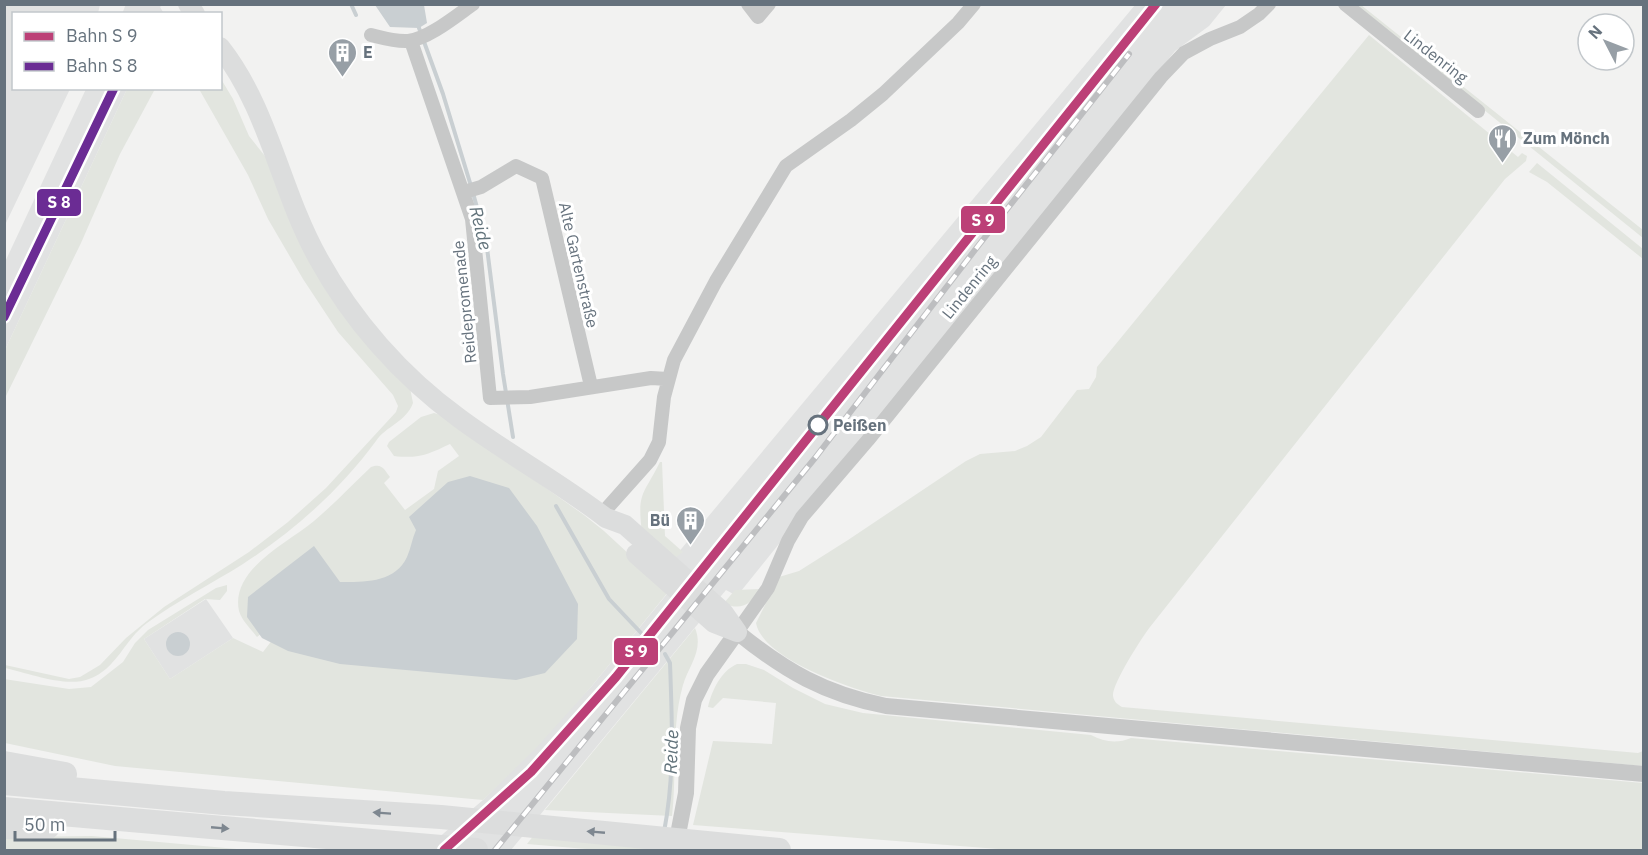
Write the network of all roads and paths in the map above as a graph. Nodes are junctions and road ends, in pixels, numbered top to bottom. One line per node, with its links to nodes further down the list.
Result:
1 (473, 4): 8 (street)
2 (748, 4): 3 (street)
3 (769, 4)
4 (974, 4): 12 (street)
5 (1269, 4): 15 (street, Lindenring)
6 (1345, 4): 10 (street, Lindenring)
7 (371, 35): 8 (street)
8 (419, 38): 11 (street, Reidepromenade)
9 (222, 50): 14 (main road)
10 (1479, 111)
11 (472, 190): 13 (street, Alte Gartenstraße); 13 (street, Reidepromenade)
12 (668, 379): 13 (street); 14 (street)
13 (591, 386)
14 (604, 516): 15 (main road)
15 (737, 632): 17 (street); 23 (street)
16 (4, 763): 19 (highway)
17 (1644, 774)
18 (4, 783): 19 (highway)
19 (224, 803): 23 (highway, one-way to 19)
20 (4, 809): 21 (highway)
21 (141, 821): 22 (highway); 24 (highway, one-way to 24)
22 (4, 827)
23 (682, 846): 25 (highway)
24 (476, 850)
25 (779, 850)

